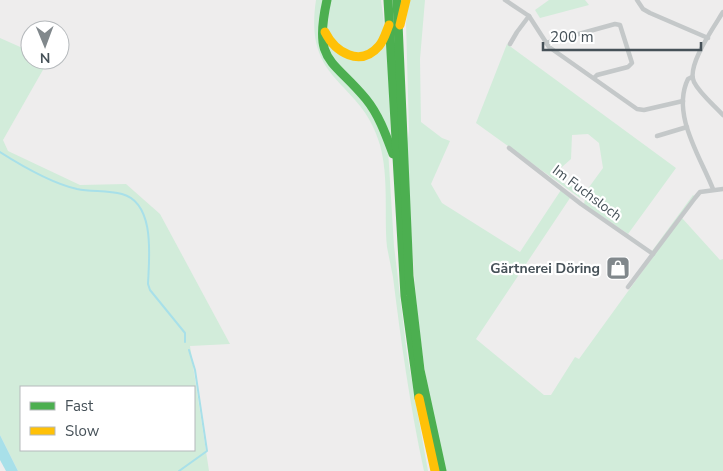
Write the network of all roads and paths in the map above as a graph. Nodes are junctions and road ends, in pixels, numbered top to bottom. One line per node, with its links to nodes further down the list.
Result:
1 (328, 0): 10 (highway)
2 (388, 0): 9 (highway)
3 (396, 0): 11 (highway)
4 (406, 0): 11 (highway)
5 (505, 0): 8 (street)
6 (637, 0): 12 (street)
7 (723, 12): 12 (street)
8 (529, 16): 13 (street); 14 (street)
9 (390, 22): 10 (highway); 22 (highway)
10 (323, 27): 22 (highway)
11 (399, 30): 28 (highway)
12 (708, 38): 15 (street)
13 (546, 43): 16 (street); 16 (street)
14 (510, 44)
15 (692, 77): 17 (street); 18 (street)
16 (594, 78): 17 (street)
17 (683, 101): 19 (street)
18 (723, 114)
19 (687, 127): 20 (street); 23 (street)
20 (657, 136)
21 (509, 148): 25 (street, Im Fuchsloch)
22 (396, 161): 27 (highway)
23 (713, 189): 24 (street); 25 (street)
24 (723, 189)
25 (652, 254): 26 (street)
26 (628, 287)
27 (435, 471)
28 (442, 471)

